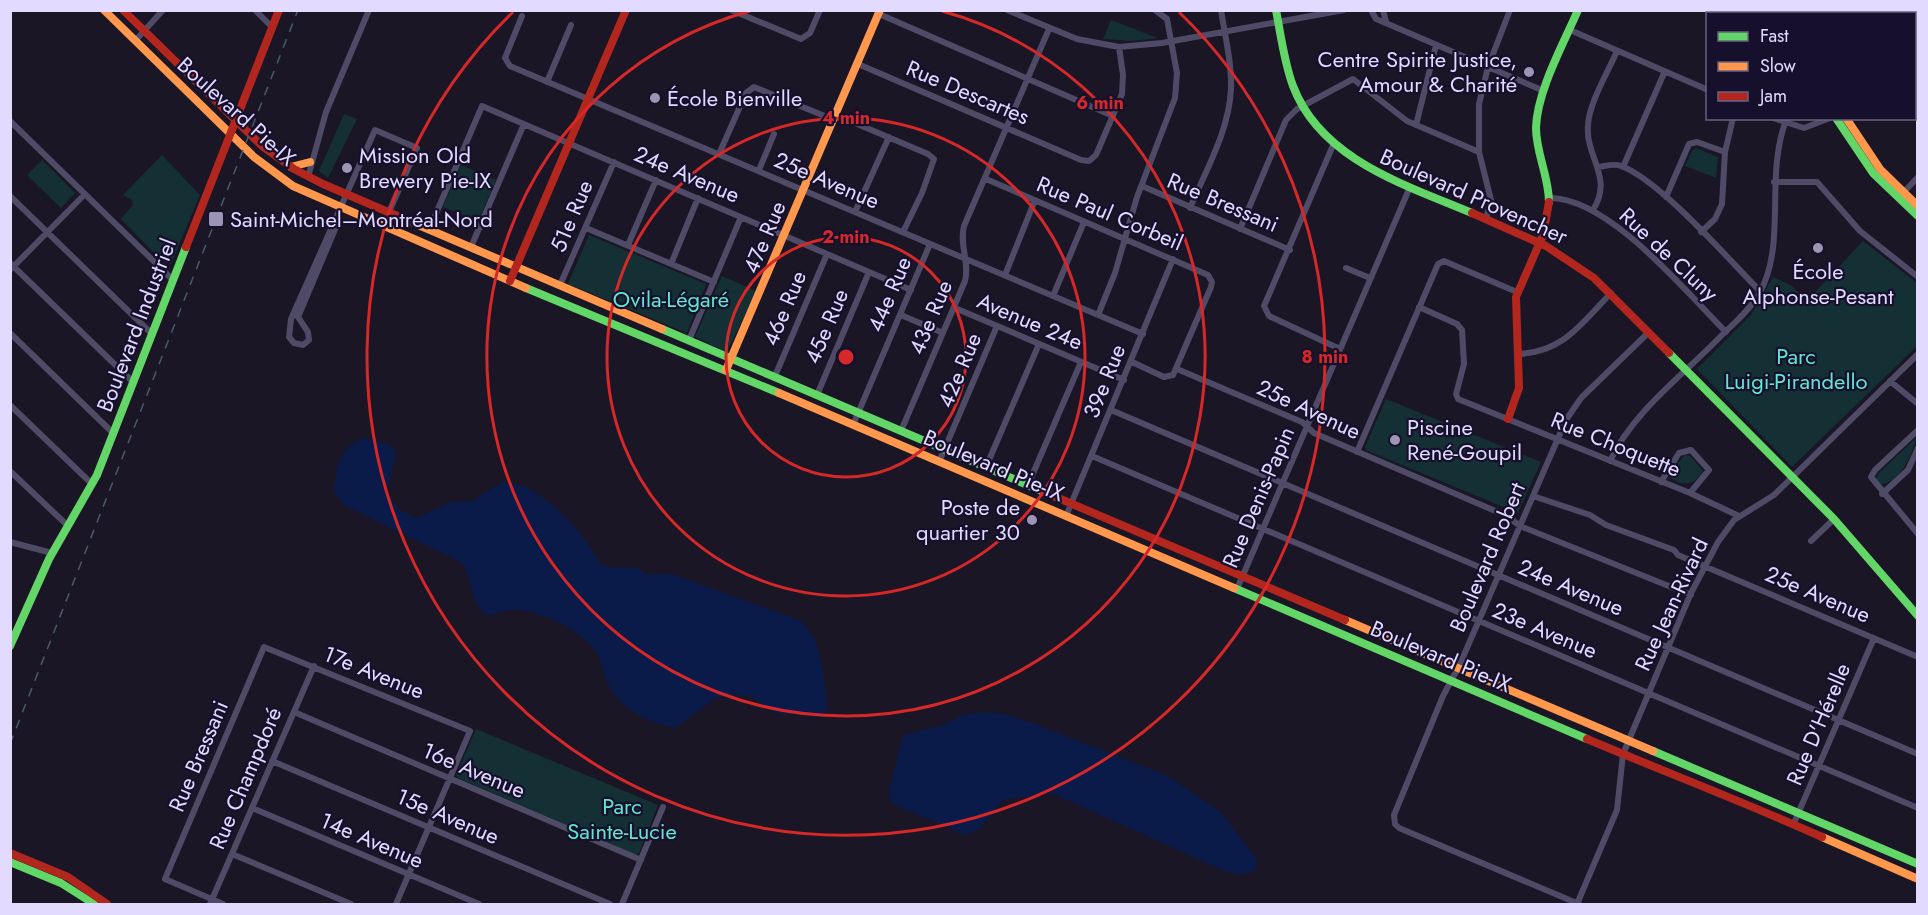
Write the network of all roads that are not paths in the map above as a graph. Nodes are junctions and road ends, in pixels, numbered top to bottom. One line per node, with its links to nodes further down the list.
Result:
1 (104, 10): 29 (main road, Boulevard Pie-IX)
2 (123, 10): 26 (main road, Boulevard Pie-IX)
3 (163, 10): 26 (street)
4 (255, 10): 24 (street)
5 (279, 10): 24 (main road, Boulevard Industriel)
6 (369, 10): 64 (street)
7 (626, 10): 41 (main road)
8 (731, 10): 9 (street)
9 (820, 10)
10 (1007, 10): 25 (street)
11 (1155, 10): 30 (street)
12 (1221, 10): 28 (street)
13 (1276, 10): 21 (main road, Boulevard Provencher)
14 (1344, 10): 21 (street)
15 (1371, 10): 22 (street)
16 (1383, 10): 22 (street)
17 (1510, 10): 35 (street)
18 (1578, 10): 27 (main road)
19 (880, 12): 34 (main road, 47e Rue); 37 (street)
20 (522, 16): 38 (street, 25e Avenue)
21 (1277, 22): 28 (street); 42 (main road, Boulevard Provencher)
22 (1386, 22): 31 (street)
23 (571, 25): 38 (street)
24 (272, 27): 45 (main road, Boulevard Industriel)
25 (1049, 28): 32 (street); 37 (street, 43e Rue)
26 (144, 30): 29 (street); 45 (main road, Boulevard Pie-IX)
27 (1570, 30): 33 (street); 40 (main road)
28 (1224, 32): 30 (street); 87 (street)
29 (135, 41): 56 (main road, Boulevard Pie-IX)
30 (1171, 41): 32 (street); 75 (street)
31 (1436, 45): 35 (street); 54 (street)
32 (1119, 47): 43 (street)
33 (1617, 51): 36 (street); 67 (street)
34 (858, 64): 44 (main road, 47e Rue); 55 (street, Rue Descartes)
35 (1488, 67): 40 (street); 61 (street)
36 (1665, 71): 39 (street); 68 (street)
37 (1028, 79): 43 (street); 55 (street, 43e Rue)
38 (547, 82): 41 (street, 25e Avenue)
39 (1706, 90)
40 (1544, 91): 84 (main road)
41 (588, 98): 59 (main road); 63 (street, 25e Avenue)
42 (1303, 106): 54 (street); 60 (main road, Boulevard Provencher); 97 (street)
43 (1113, 116): 55 (street, Rue Descartes)
44 (835, 117): 58 (street); 63 (street); 77 (main road, 47e Rue)
45 (236, 120): 56 (main road, Boulevard Industriel); 66 (main road, Boulevard Pie-IX)
46 (1733, 120): 62 (street)
47 (1778, 120): 52 (street)
48 (1826, 120): 52 (street)
49 (1837, 120): 81 (main road)
50 (1847, 120): 81 (main road)
51 (10, 121): 78 (street)
52 (1785, 123): 74 (street)
53 (524, 124): 59 (street, 24e Avenue); 98 (street, 24e Avenue); 107 (street)
54 (1416, 126): 61 (street)
55 (1007, 128): 72 (street, 43e Rue)
56 (230, 134): 89 (main road, Boulevard Pie-IX); 120 (main road, Boulevard Industriel)
57 (774, 134): 69 (street)
58 (889, 137): 91 (street); 100 (street)
59 (569, 143): 65 (street, 24e Avenue); 114 (main road)
60 (1334, 143): 76 (main road, Boulevard Provencher); 108 (street)
61 (1479, 152): 94 (street)
62 (1725, 152): 82 (street); 101 (street)
63 (719, 154): 69 (street, 25e Avenue)
64 (310, 162): 66 (main road); 70 (street)
65 (614, 162): 73 (street, 24e Avenue); 96 (street, 51e Rue)
66 (291, 167): 70 (main road, Boulevard Pie-IX)
67 (1598, 167): 68 (street); 88 (street)
68 (1623, 167): 82 (street)
69 (759, 170): 77 (street, 25e Avenue)
70 (308, 177): 79 (main road, Boulevard Pie-IX)
71 (1917, 177): 81 (street)
72 (986, 179): 85 (street, Rue Paul Corbeil); 110 (street, 43e Rue)
73 (656, 180): 83 (street, 24e Avenue); 106 (street)
74 (1774, 182): 118 (street); 125 (street)
75 (1142, 186): 87 (street, Rue Bressani); 103 (street)
76 (1410, 187): 94 (main road, Boulevard Provencher); 119 (street, Rue Denis-Papin)
77 (804, 190): 91 (street, 25e Avenue); 102 (main road, 47e Rue)
78 (85, 194): 99 (street); 120 (street)
79 (347, 195): 89 (street); 90 (main road, Boulevard Pie-IX); 90 (street)
80 (10, 196): 99 (street)
81 (1900, 196): 86 (main road); 93 (main road)
82 (1666, 197): 101 (street)
83 (698, 198): 92 (street, 24e Avenue); 112 (street)
84 (1551, 198): 88 (street, Rue de Cluny); 105 (main road)
85 (1035, 200): 95 (street, Rue Paul Corbeil); 117 (street)
86 (1917, 206)
87 (1190, 208): 97 (street, Rue Bressani)
88 (1593, 210): 135 (street, Rue de Cluny)
89 (339, 212): 89 (street); 121 (main road, Boulevard Pie-IX)
90 (389, 212): 98 (main road, Boulevard Pie-IX)
91 (855, 212): 100 (street, 25e Avenue)
92 (741, 216): 102 (street, 24e Avenue); 122 (street)
93 (1917, 216)
94 (1486, 219): 105 (main road, Boulevard Provencher)
95 (1084, 222): 103 (street, Rue Paul Corbeil); 128 (street)
96 (586, 228): 106 (street); 123 (street, 51e Rue)
97 (1240, 229): 108 (street, Rue Bressani)
98 (429, 230): 107 (main road, Boulevard Pie-IX)
99 (47, 232): 113 (street); 138 (street)
100 (903, 232): 104 (street, 25e Avenue)
101 (1701, 232): 125 (street)
102 (784, 235): 109 (street, 24e Avenue); 145 (main road, 47e Rue)
103 (1125, 238): 111 (street, Rue Paul Corbeil); 132 (street)
104 (930, 243): 110 (street, 25e Avenue); 124 (street, 44e Rue)
105 (1540, 243): 126 (main road); 127 (main road, Boulevard Provencher)
106 (628, 245): 112 (street)
107 (471, 247): 114 (main road, Boulevard Pie-IX)
108 (1290, 250): 142 (street)
109 (827, 254): 116 (street, 24e Avenue); 151 (street, 46e Rue)
110 (965, 258): 117 (street, 25e Avenue); 130 (street, 43e Rue)
111 (1173, 259): 139 (street, 39e Rue); 148 (street, Rue Paul Corbeil)
112 (671, 264): 122 (street)
113 (12, 267): 154 (street)
114 (517, 267): 121 (main road); 123 (main road, Boulevard Pie-IX)
115 (1346, 268): 119 (street)
116 (869, 272): 124 (street, 24e Avenue); 155 (street, 45e Rue)
117 (1005, 275): 128 (street, 25e Avenue)
118 (1917, 277)
119 (1370, 278): 142 (street, Rue Denis-Papin)
120 (173, 280): 138 (main road, Boulevard Industriel)
121 (510, 281): 149 (main road, Boulevard Pie-IX)
122 (714, 282): 140 (street)
123 (560, 285): 140 (main road, Boulevard Pie-IX)
124 (911, 290): 131 (street, 44e Rue)
125 (1760, 291): 135 (street)
126 (1517, 292): 129 (street); 143 (main road)
127 (1611, 293): 134 (main road, Boulevard Provencher); 143 (street)
128 (1053, 296): 132 (street, 25e Avenue)
129 (1419, 307): 160 (street, Rue Choquette); 169 (street)
130 (955, 308): 133 (street, Avenue 24e); 137 (street, 43e Rue)
131 (901, 315): 137 (street); 159 (street, 44e Rue)
132 (1098, 315): 139 (street, 25e Avenue)
133 (997, 327): 141 (street, Avenue 24e); 168 (street, 42e Rue)
134 (1649, 332): 150 (main road, Boulevard Provencher); 166 (street, Boulevard Robert)
135 (1726, 332): 150 (street)
136 (10, 333): 165 (street)
137 (943, 333): 164 (street, 43e Rue)
138 (152, 334): 154 (main road, Boulevard Industriel)
139 (1143, 334): 147 (street, 39e Rue)
140 (689, 340): 145 (main road, Boulevard Pie-IX)
141 (1039, 344): 146 (street, Avenue 24e); 173 (street)
142 (1340, 349): 162 (street, Rue Denis-Papin)
143 (1517, 354): 160 (main road)
144 (1917, 354): 153 (street, Rue Jean-Rivard)
145 (730, 358): 149 (main road, 47e Rue); 151 (main road, Boulevard Pie-IX)
146 (1081, 362): 152 (street, Avenue 24e); 179 (street)
147 (1132, 362): 148 (street); 152 (street, 39e Rue)
148 (1177, 369): 162 (street, 25e Avenue)
149 (726, 370): 161 (main road, Boulevard Pie-IX)
150 (1687, 370): 171 (street); 175 (main road, Boulevard Provencher)
151 (774, 376): 155 (main road, Boulevard Pie-IX)
152 (1124, 380): 158 (street, 39e Rue)
153 (1890, 381): 156 (street); 175 (street, Rue Jean-Rivard)
154 (133, 382): 165 (main road, Boulevard Industriel)
155 (817, 394): 159 (main road, Boulevard Pie-IX)
156 (1917, 404)
157 (10, 405): 178 (street)
158 (1111, 410): 170 (street, 39e Rue); 177 (street, 24e Avenue)
159 (858, 412): 161 (street, 44e Rue); 164 (main road, Boulevard Pie-IX)
160 (1508, 419): 166 (street, Rue Choquette)
161 (853, 425): 172 (main road, Boulevard Pie-IX)
162 (1307, 428): 169 (street, 25e Avenue); 177 (street, Rue Denis-Papin)
163 (1917, 430): 181 (street)
164 (902, 431): 168 (main road, Boulevard Pie-IX)
165 (113, 433): 178 (main road, Boulevard Industriel)
166 (1557, 439): 171 (street, Rue Choquette); 182 (street, Boulevard Robert)
167 (1917, 448): 181 (street)
168 (944, 449): 172 (street, 42e Rue); 173 (main road, Boulevard Pie-IX)
169 (1357, 452): 188 (street, 25e Avenue)
170 (1092, 456): 183 (street, 39e Rue); 189 (street, 23e Avenue)
171 (1610, 461): 176 (street, Rue Choquette)
172 (939, 462): 184 (main road, Boulevard Pie-IX)
173 (986, 467): 179 (main road, Boulevard Pie-IX)
174 (10, 471): 187 (street)
175 (1792, 476): 185 (street, Rue Jean-Rivard); 186 (main road, Boulevard Provencher)
176 (1661, 482): 180 (street, Rue Choquette); 180 (street)
177 (1283, 483): 189 (street, Rue Denis-Papin); 195 (street, 24e Avenue)
178 (92, 484): 187 (main road, Boulevard Industriel)
179 (1028, 485): 183 (main road, Boulevard Pie-IX)
180 (1690, 493): 185 (street, Rue Choquette)
181 (1882, 494): 190 (street)
182 (1533, 496): 188 (street, Boulevard Robert); 194 (street, 25e Avenue)
183 (1071, 504): 184 (street, 39e Rue); 196 (main road, Boulevard Pie-IX)
184 (1066, 516): 197 (main road, Boulevard Pie-IX)
185 (1739, 516): 194 (street, Rue Jean-Rivard)
186 (1834, 519): 191 (street); 199 (main road, Boulevard Provencher)
187 (68, 526): 193 (main road, Boulevard Industriel)
188 (1520, 526): 195 (street, Boulevard Robert); 198 (street, 25e Avenue)
189 (1264, 530): 196 (street, Rue Denis-Papin); 201 (street, 23e Avenue)
190 (1917, 534)
191 (1811, 541)
192 (10, 542): 193 (street)
193 (52, 553): 202 (main road, Boulevard Industriel)
194 (1704, 565): 198 (street, Rue Jean-Rivard); 203 (street, 25e Avenue)
195 (1499, 575): 201 (street, Boulevard Robert); 206 (street, 24e Avenue)
196 (1243, 577): 197 (street, Rue Denis-Papin); 209 (main road, Boulevard Pie-IX)
197 (1238, 589): 210 (main road, Boulevard Pie-IX)
198 (1691, 595): 206 (street, Rue Jean-Rivard)
199 (1916, 610)
200 (10, 621): 202 (street)
201 (1479, 622): 209 (street, Boulevard Robert); 211 (street, 23e Avenue)
202 (18, 629): 204 (main road, Boulevard Industriel)
203 (1874, 638): 207 (street, 25e Avenue); 213 (street, Rue D'Hérelle)
204 (10, 646)
205 (264, 647): 208 (street, 17e Avenue); 232 (street, Rue Bressani)
206 (1669, 648): 211 (street, Rue Jean-Rivard); 213 (street, 24e Avenue)
207 (1917, 657)
208 (314, 666): 212 (street, Rue Champdoré); 219 (street, 17e Avenue)
209 (1458, 669): 210 (street, Boulevard Robert); 214 (main road, Boulevard Pie-IX)
210 (1451, 680): 215 (main road, Boulevard Pie-IX); 241 (street, Boulevard Robert)
211 (1649, 694): 214 (street, Rue Jean-Rivard); 218 (street, 23e Avenue)
212 (294, 712): 217 (street, Rue Champdoré); 219 (street, 16e Avenue)
213 (1839, 720): 216 (street, 24e Avenue); 218 (street, Rue D'Hérelle)
214 (1629, 741): 215 (street, Rue Jean-Rivard); 223 (main road, Boulevard Pie-IX)
215 (1623, 754): 224 (main road, Boulevard Pie-IX); 241 (street, Rue Jean-Rivard)
216 (1917, 754)
217 (272, 761): 221 (street, Rue Champdoré); 225 (street, 15e Avenue)
218 (1819, 766): 222 (street, 23e Avenue); 223 (street, Rue D'Hérelle)
219 (449, 779): 225 (street); 228 (street, 16e Avenue)
220 (663, 807): 228 (street)
221 (252, 808): 226 (street, Rue Champdoré); 230 (street, 14e Avenue)
222 (1917, 808)
223 (1798, 814): 224 (street, Rue D'Hérelle); 229 (main road, Boulevard Pie-IX)
224 (1794, 824): 231 (main road, Boulevard Pie-IX)
225 (429, 827): 230 (street); 239 (street, 15e Avenue)
226 (232, 854): 232 (street, Rue Champdoré); 236 (street)
227 (12, 860): 233 (main road); 234 (main road)
228 (641, 860): 240 (street)
229 (1917, 864)
230 (409, 874): 237 (street); 238 (street, 14e Avenue)
231 (1917, 879)
232 (211, 902): 235 (street)
233 (94, 904)
234 (107, 904)
235 (223, 904)
236 (351, 904)
237 (396, 904)
238 (479, 904)
239 (610, 904)
240 (622, 904)
241 (1578, 904)

